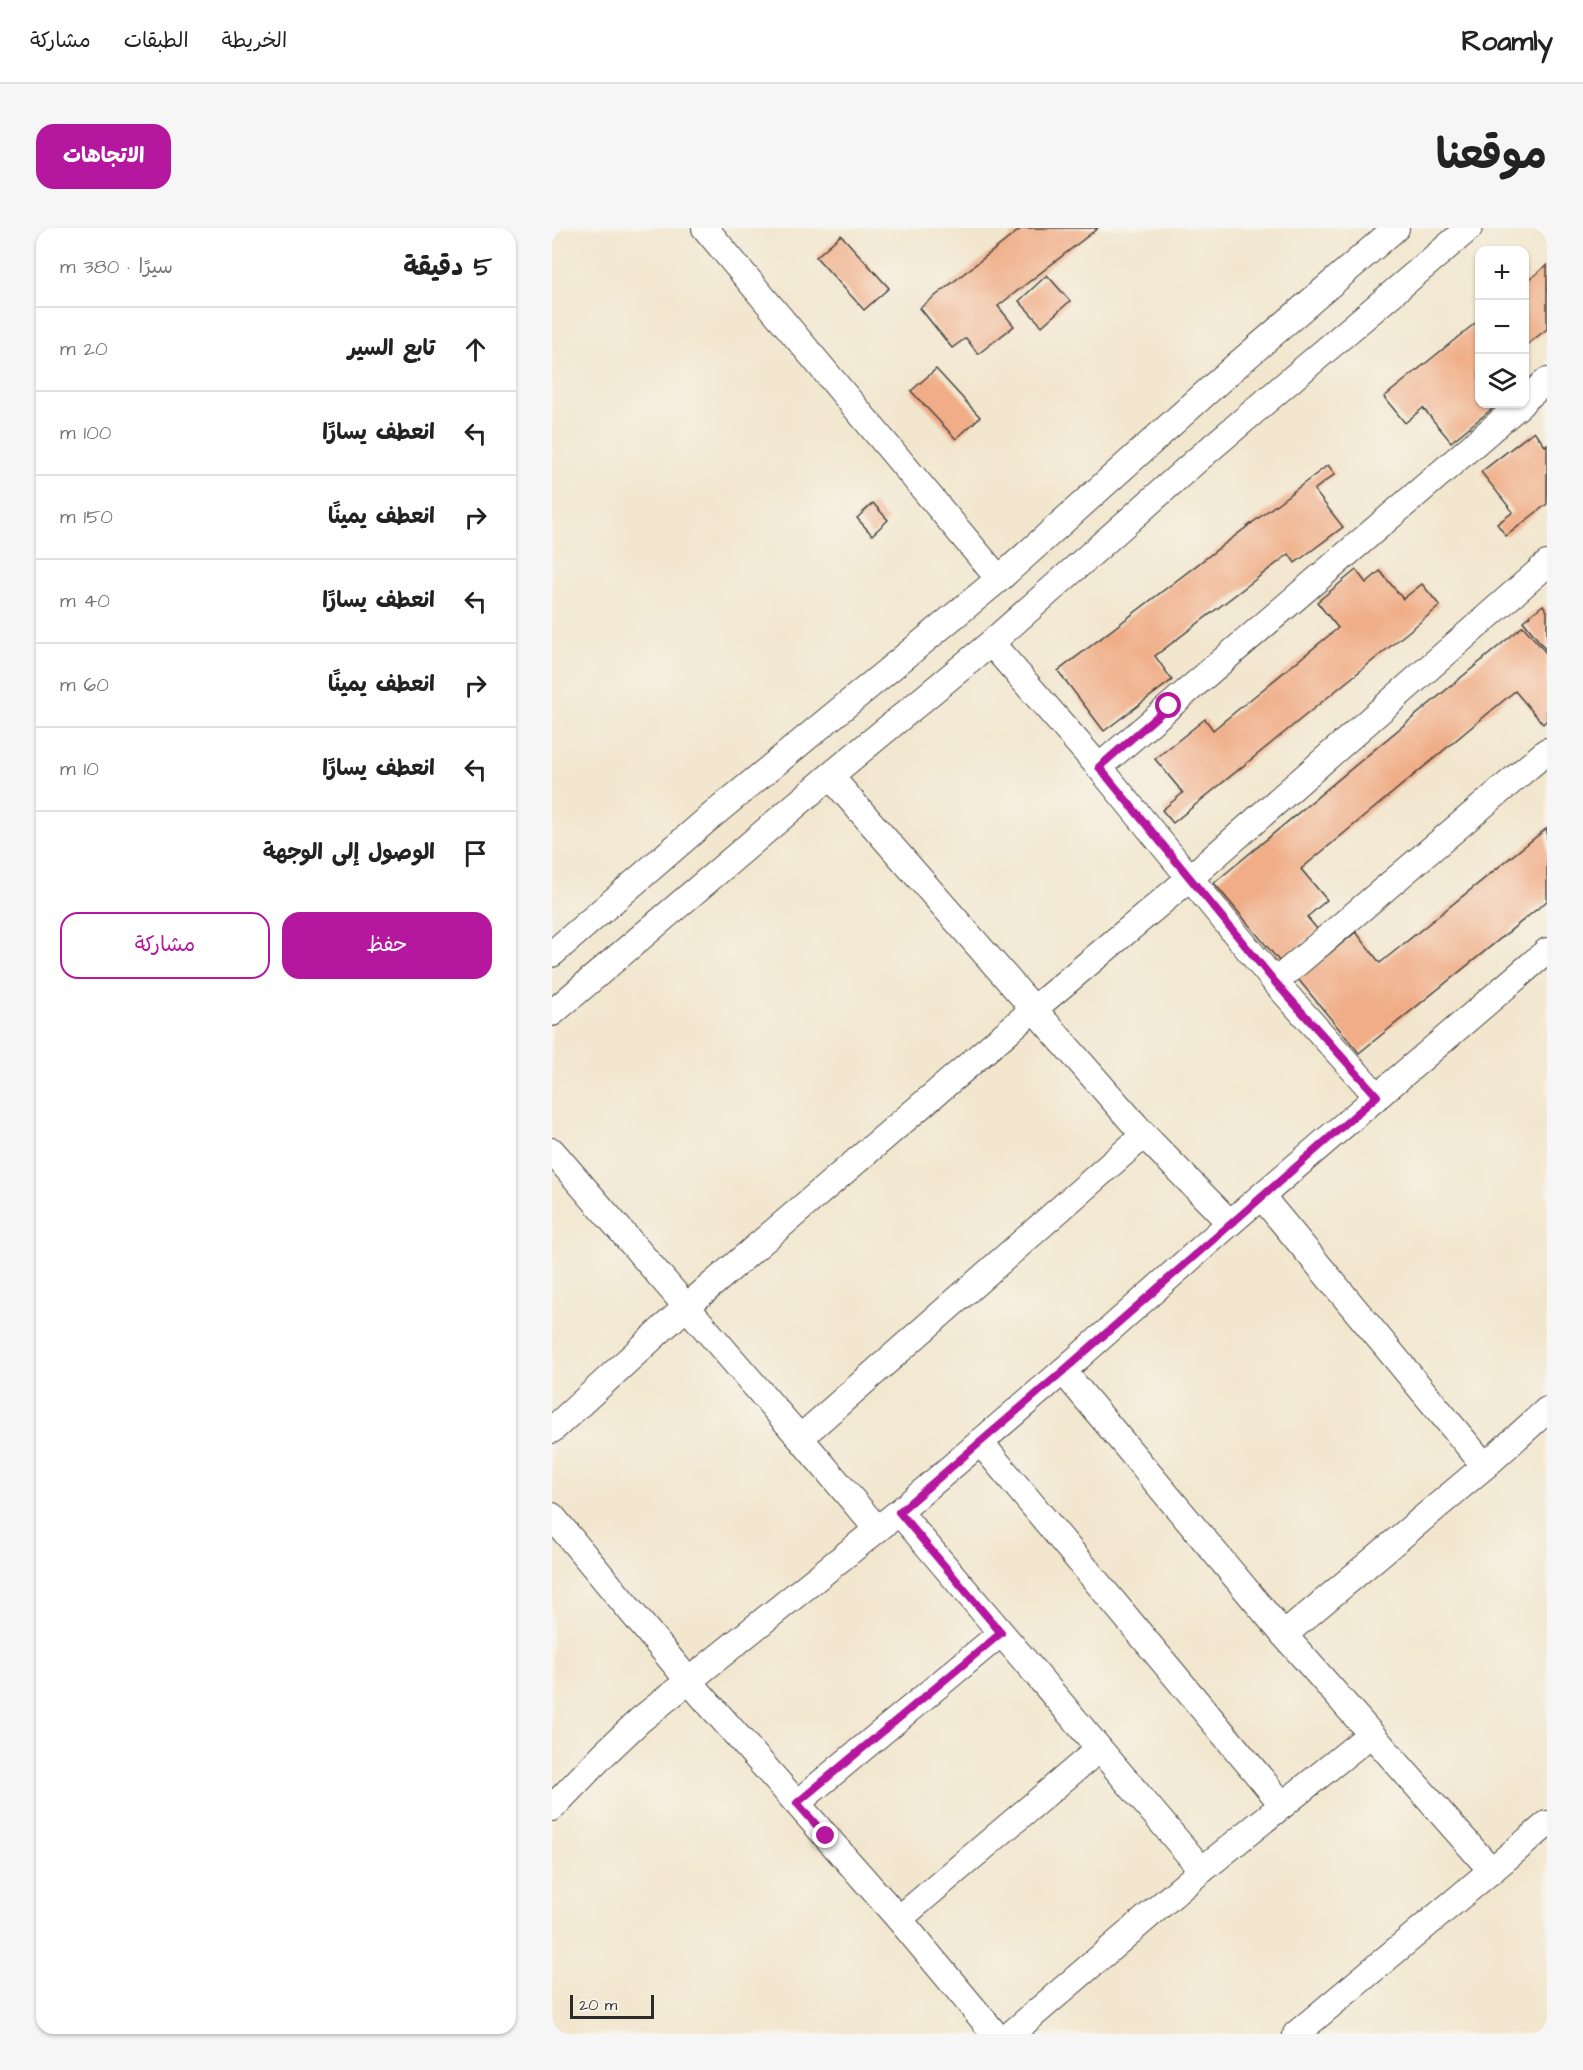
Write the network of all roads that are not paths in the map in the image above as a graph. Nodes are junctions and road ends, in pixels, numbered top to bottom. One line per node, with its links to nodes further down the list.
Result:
1 (705, 228): 8 (street)
2 (1396, 228): 8 (street)
3 (1469, 228): 9 (street)
4 (1547, 381): 5 (street)
5 (1529, 396)
6 (1516, 408): 11 (street)
7 (1547, 564): 13 (street)
8 (999, 579): 15 (street)
9 (991, 643): 11 (street); 12 (street)
10 (1547, 751): 16 (street)
11 (1099, 767): 13 (street)
12 (830, 776): 17 (street); 18 (street)
13 (1190, 878): 16 (street); 17 (street)
14 (1547, 951): 19 (street)
15 (552, 954)
16 (1275, 982): 19 (street)
17 (1034, 1009): 20 (street); 24 (street)
18 (552, 1013)
19 (1377, 1096): 22 (street)
20 (1144, 1135): 23 (street); 28 (street)
21 (552, 1151): 24 (street)
22 (1262, 1197): 23 (street); 30 (street)
23 (1230, 1223): 25 (street)
24 (686, 1307): 27 (street); 28 (street)
25 (1063, 1371): 29 (street); 35 (street)
26 (1547, 1410): 30 (street)
27 (552, 1430)
28 (800, 1438): 33 (street)
29 (980, 1442): 31 (street); 40 (street)
30 (1485, 1466): 35 (street)
31 (899, 1512): 33 (street); 34 (street)
32 (552, 1516): 36 (street)
33 (877, 1529): 36 (street)
34 (1001, 1633): 38 (street); 39 (street)
35 (1284, 1635): 37 (street)
36 (688, 1680): 39 (street); 41 (street)
37 (1371, 1734): 40 (street); 44 (street)
38 (1099, 1749): 43 (street); 45 (street)
39 (797, 1803): 45 (street)
40 (1284, 1806): 43 (street)
41 (552, 1808)
42 (1547, 1824): 44 (street)
43 (1202, 1870): 47 (street)
44 (1492, 1871): 48 (street)
45 (899, 1919): 46 (street)
46 (995, 2034)
47 (1011, 2034)
48 (1296, 2034)

